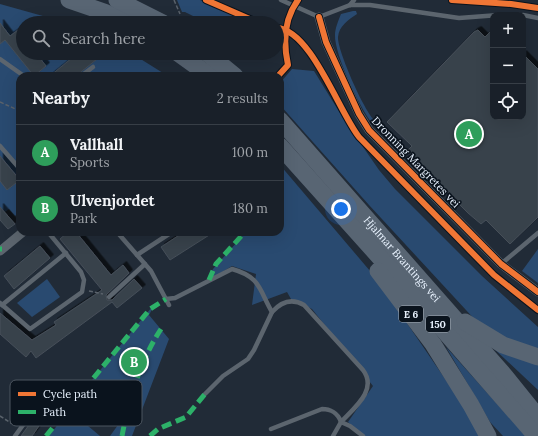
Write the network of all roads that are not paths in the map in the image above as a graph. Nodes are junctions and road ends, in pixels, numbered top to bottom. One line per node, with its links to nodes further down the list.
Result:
1 (69, 0): 7 (highway)
2 (281, 0): 10 (lane)
3 (354, 0): 5 (lane)
4 (121, 1): 8 (highway)
5 (350, 5): 6 (lane); 10 (lane)
6 (490, 15)
7 (110, 16)
8 (150, 16)
9 (526, 16): 11 (lane)
10 (319, 17): 34 (street, Dronning Margretes vei)
11 (538, 18)
12 (0, 59): 16 (lane)
13 (188, 60): 18 (highway)
14 (216, 60): 19 (highway)
15 (93, 67): 17 (lane)
16 (18, 72)
17 (86, 72)
18 (204, 72)
19 (230, 72)
20 (284, 125): 41 (highway, Hjalmar Brantings vei / E 6)
21 (0, 146): 23 (lane)
22 (284, 151): 24 (highway, Hjalmar Brantings vei / E 6)
23 (16, 164)
24 (338, 213): 47 (highway, E 6); 56 (highway, Hjalmar Brantings vei / 150)
25 (538, 233): 34 (lane)
26 (17, 236): 30 (street)
27 (51, 236): 31 (lane)
28 (120, 236): 32 (lane)
29 (166, 236): 32 (lane)
30 (0, 251)
31 (66, 253): 38 (lane); 38 (lane)
32 (137, 255): 33 (lane)
33 (145, 264): 36 (lane); 37 (lane)
34 (501, 264): 35 (street, Dronning Margretes vei)
35 (538, 292)
36 (109, 297)
37 (166, 299): 39 (lane); 40 (lane)
38 (1, 304)
39 (169, 305)
40 (272, 312): 44 (lane); 48 (lane)
41 (451, 314): 42 (highway, 150); 43 (highway, Hjalmar Brantings vei / 150)
42 (538, 358)
43 (505, 376): 45 (highway); 46 (highway, Hjalmar Brantings vei / 150)
44 (205, 394)
45 (538, 399)
46 (538, 417)
47 (479, 418): 54 (highway, E 6); 55 (highway)
48 (341, 422): 50 (lane); 52 (lane); 53 (lane)
49 (23, 426): 51 (lane)
50 (271, 429)
51 (15, 436)
52 (333, 436)
53 (363, 436)
54 (488, 436)
55 (497, 436)
56 (536, 436)

